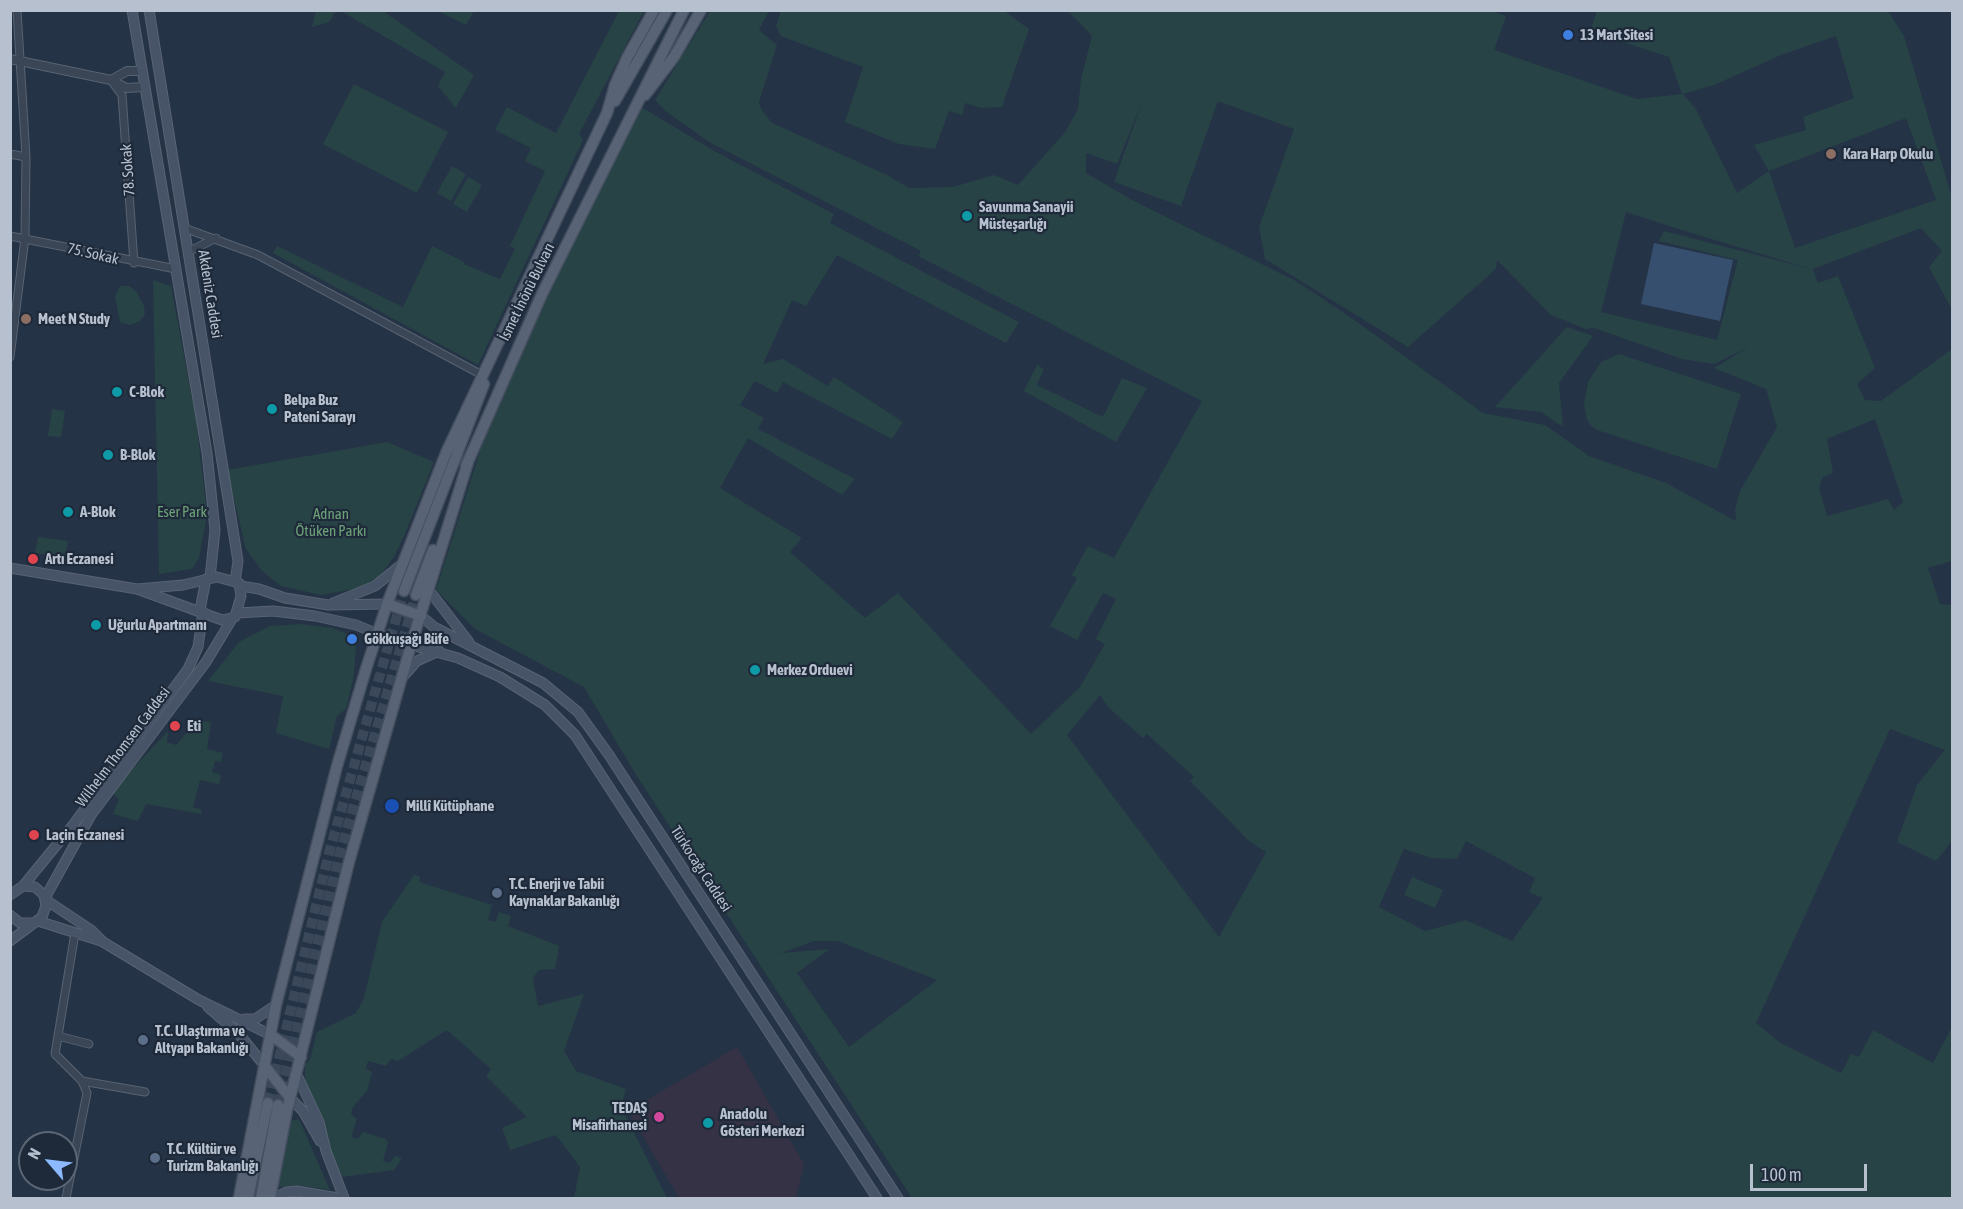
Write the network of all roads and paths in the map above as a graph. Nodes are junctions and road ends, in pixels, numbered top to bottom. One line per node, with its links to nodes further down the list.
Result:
1 (17, 10): 10 (street)
2 (132, 10): 12 (main road, Akdeniz Caddesi)
3 (150, 10): 11 (main road, Akdeniz Caddesi)
4 (654, 10): 17 (main road)
5 (667, 10): 17 (main road)
6 (684, 10): 16 (main road, İsmet İnönü Bulvarı)
7 (693, 10): 16 (main road)
8 (700, 10): 16 (main road)
9 (10, 60): 10 (street)
10 (20, 61): 13 (street); 19 (street)
11 (158, 69): 12 (main road); 14 (main road, Akdeniz Caddesi)
12 (141, 71): 13 (street); 15 (main road, Akdeniz Caddesi)
13 (111, 80): 15 (street); 25 (street, 78. Sokak)
14 (160, 85): 15 (main road); 20 (main road, Akdeniz Caddesi)
15 (144, 87): 26 (main road, Akdeniz Caddesi)
16 (636, 104): 31 (main road, İsmet İnönü Bulvarı)
17 (607, 113): 27 (main road, İsmet İnönü Bulvarı)
18 (10, 154): 19 (street)
19 (26, 157): 22 (street)
20 (184, 228): 23 (street); 24 (main road, Akdeniz Caddesi)
21 (10, 236): 22 (street, 75. Sokak)
22 (25, 238): 25 (street, 75. Sokak); 28 (street)
23 (216, 238): 24 (street); 30 (street)
24 (188, 252): 35 (main road, Akdeniz Caddesi)
25 (134, 263): 26 (street, 75. Sokak)
26 (176, 269): 34 (main road, Akdeniz Caddesi)
27 (524, 288): 30 (main road); 38 (main road, İsmet İnönü Bulvarı)
28 (13, 301): 29 (street)
29 (10, 357)
30 (482, 375): 32 (main road)
31 (469, 459): 37 (main road); 39 (main road, İsmet İnönü Bulvarı)
32 (402, 564): 40 (main road); 41 (main road)
33 (10, 568): 36 (main road)
34 (208, 578): 35 (main road); 36 (main road); 42 (main road, Akdeniz Caddesi)
35 (238, 584): 41 (main road); 43 (main road, Akdeniz Caddesi)
36 (137, 589): 42 (main road)
37 (428, 589): 44 (main road); 47 (main road)
38 (404, 591)
39 (416, 595)
40 (387, 604): 41 (main road); 44 (main road); 45 (main road)
41 (328, 605)
42 (201, 611): 43 (main road); 50 (main road, Wilhelm Thomsen Caddesi)
43 (235, 616): 45 (main road); 51 (main road, Wilhelm Thomsen Caddesi)
44 (421, 616): 46 (main road); 47 (main road, Türkocağı Caddesi)
45 (378, 634): 46 (main road); 62 (main road)
46 (411, 645): 48 (main road, Türkocağı Caddesi); 49 (main road)
47 (473, 646): 57 (main road, Türkocağı Caddesi)
48 (439, 651): 49 (main road); 59 (main road, Türkocağı Caddesi)
49 (401, 679): 67 (main road)
50 (15, 889): 51 (main road)
51 (45, 899): 53 (main road, Wilhelm Thomsen Caddesi); 56 (main road)
52 (10, 915): 53 (main road)
53 (35, 922): 54 (main road); 55 (main road)
54 (75, 933): 56 (main road); 65 (street)
55 (10, 941)
56 (103, 942): 61 (main road)
57 (734, 947): 58 (main road, Türkocağı Caddesi); 59 (main road)
58 (740, 958): 60 (main road); 83 (main road, Türkocağı Caddesi)
59 (723, 960): 60 (main road, Türkocağı Caddesi)
60 (730, 971): 82 (main road, Türkocağı Caddesi)
61 (199, 1000): 63 (main road); 68 (main road)
62 (276, 1005): 63 (main road); 64 (main road)
63 (240, 1019): 64 (main road)
64 (270, 1035): 67 (main road); 68 (main road)
65 (58, 1036): 66 (street); 70 (street)
66 (89, 1044)
67 (301, 1057): 69 (main road)
68 (264, 1065): 72 (main road); 75 (main road)
69 (297, 1075): 72 (main road); 73 (main road)
70 (82, 1081): 71 (street); 74 (street)
71 (145, 1092)
72 (290, 1098): 73 (main road); 78 (main road)
73 (326, 1151): 81 (main road)
74 (66, 1198)
75 (239, 1198)
76 (248, 1198): 77 (main road)
77 (261, 1198)
78 (270, 1198)
79 (274, 1198): 80 (main road)
80 (338, 1198)
81 (344, 1198)
82 (877, 1198)
83 (898, 1198)

